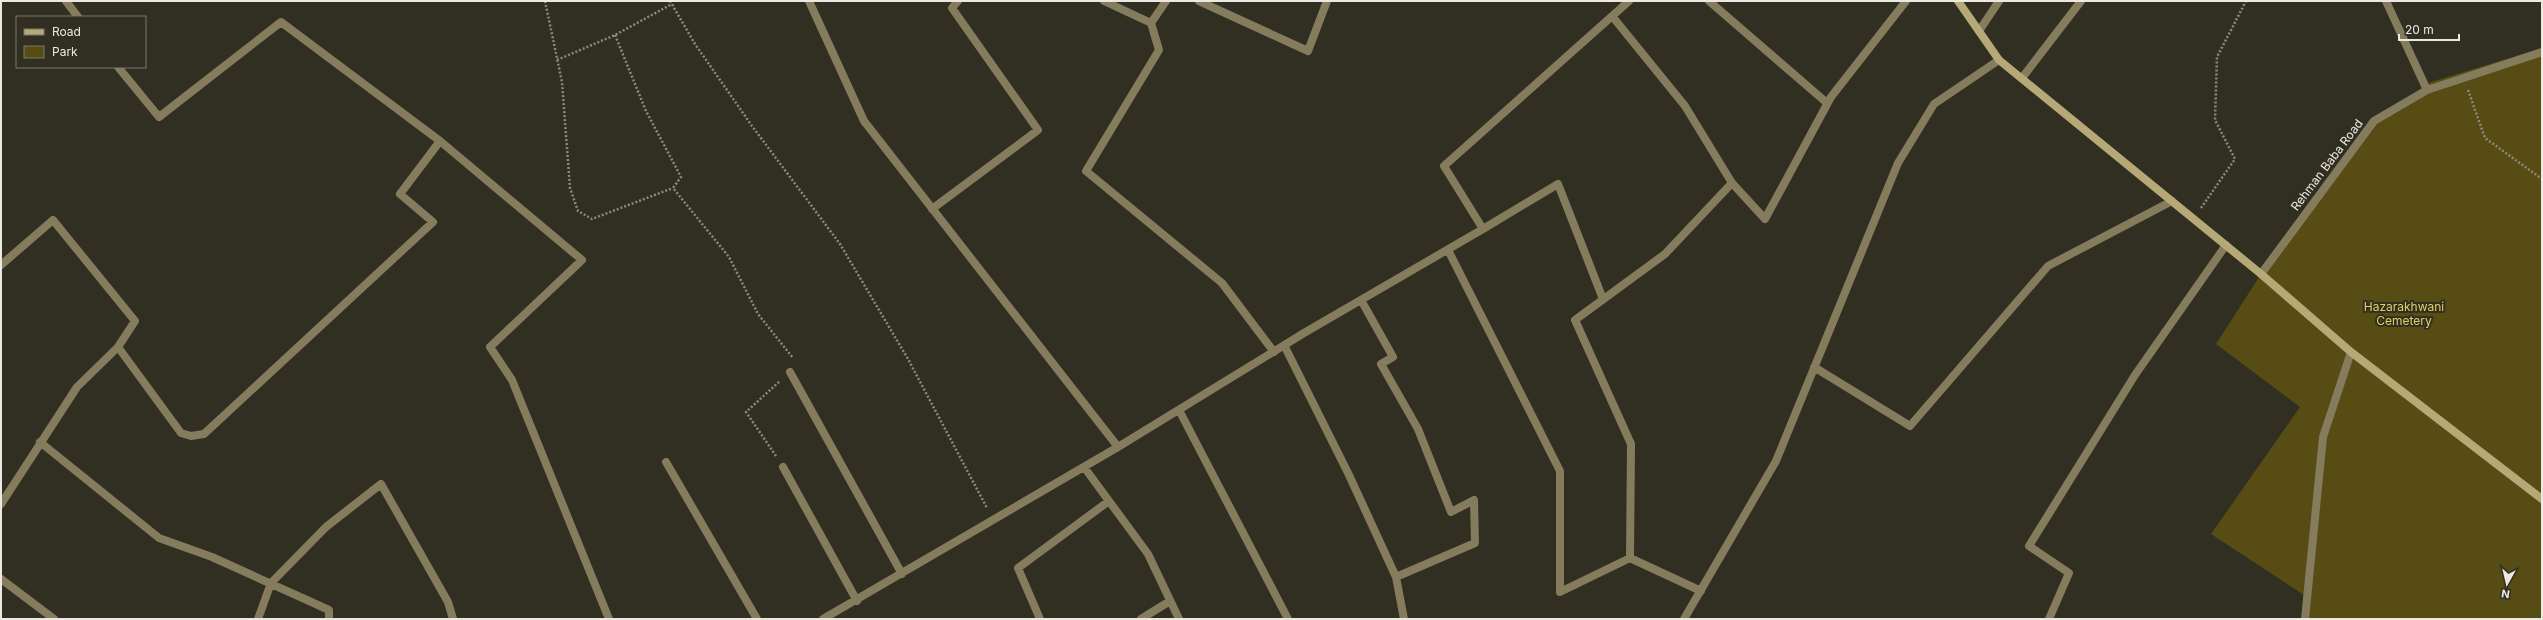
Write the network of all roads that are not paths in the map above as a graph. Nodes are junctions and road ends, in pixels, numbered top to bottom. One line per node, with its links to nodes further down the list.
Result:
1 (66, 1): 15 (street)
2 (809, 1): 28 (street)
3 (958, 1): 28 (street)
4 (1104, 1): 17 (street)
5 (1166, 1): 17 (street)
6 (1199, 1): 7 (street)
7 (1327, 1)
8 (1629, 1): 16 (street)
9 (1709, 1): 24 (street)
10 (1906, 1): 24 (street)
11 (1958, 1): 18 (main road)
12 (1999, 1): 18 (street)
13 (2081, 1): 22 (street)
14 (2386, 1): 23 (street)
15 (77, 16)
16 (1612, 16): 26 (street); 29 (street)
17 (1151, 23): 38 (street)
18 (1979, 31): 20 (main road)
19 (2542, 52): 23 (street, Rehman Baba Road)
20 (1999, 60): 22 (main road); 40 (street)
21 (119, 68): 25 (street)
22 (2022, 78): 27 (main road)
23 (2427, 90): 33 (street, Rehman Baba Road)
24 (1827, 103): 26 (street)
25 (440, 141): 37 (street); 63 (street)
26 (1732, 183): 34 (street)
27 (2172, 201): 30 (main road); 40 (street)
28 (932, 209): 44 (street)
29 (1484, 229): 31 (street); 34 (street)
30 (2226, 245): 33 (main road); 72 (street)
31 (1448, 250): 35 (street); 51 (street)
32 (1, 265): 37 (street)
33 (2261, 274): 39 (main road)
34 (1603, 299): 51 (street)
35 (1361, 300): 36 (street); 53 (street)
36 (1284, 346): 38 (street); 53 (street)
37 (118, 347): 43 (street)
38 (1274, 352): 42 (street)
39 (2351, 352): 48 (main road); 73 (street)
40 (1814, 367): 56 (street)
41 (790, 372): 52 (street)
42 (1179, 410): 44 (street); 69 (street)
43 (40, 442): 50 (street); 55 (street)
44 (1118, 447): 47 (street)
45 (666, 462): 64 (street)
46 (783, 467): 57 (street)
47 (1084, 467): 49 (street); 52 (street)
48 (2542, 499)
49 (1109, 501): 58 (street); 66 (street)
50 (1, 504)
51 (1630, 558): 56 (street)
52 (902, 574): 57 (street)
53 (1396, 577): 70 (street)
54 (1, 579): 59 (street)
55 (271, 583): 60 (street); 61 (street); 62 (street)
56 (1701, 591): 71 (street)
57 (857, 601): 65 (street)
58 (1170, 601): 67 (street); 68 (street)
59 (54, 619)
60 (258, 619)
61 (329, 619)
62 (453, 619)
63 (609, 619)
64 (757, 619)
65 (823, 619)
66 (1040, 619)
67 (1141, 619)
68 (1179, 619)
69 (1288, 619)
70 (1404, 619)
71 (1684, 619)
72 (2049, 619)
73 (2305, 619)

